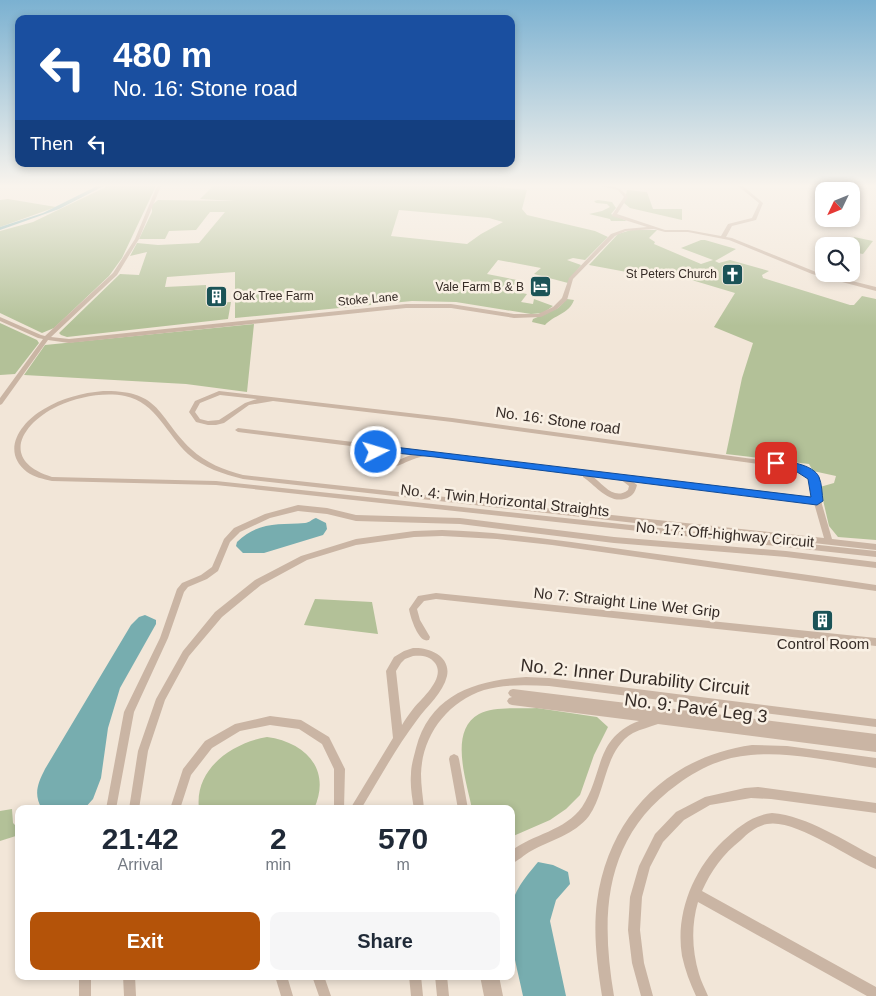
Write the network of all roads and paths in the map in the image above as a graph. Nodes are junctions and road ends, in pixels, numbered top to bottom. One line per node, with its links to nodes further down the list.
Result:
1 (140, 232): 8 (street)
2 (618, 232): 8 (street, Stoke Lane)
3 (687, 232): 5 (street)
4 (726, 232): 5 (street)
5 (723, 237): 6 (street)
6 (876, 290)
7 (0, 319): 8 (street)
8 (45, 339): 10 (street)
9 (271, 400): 9 (street, No. 16: Stone road); 16 (street, No. 16: Stone road)
10 (0, 403)
11 (238, 430): 12 (street)
12 (392, 449): 13 (street); 13 (street)
13 (435, 454): 14 (street)
14 (564, 470): 15 (street); 15 (street)
15 (621, 477): 16 (street)
16 (817, 501): 17 (street)
17 (829, 542): 18 (street, No. 4: Twin Horizontal Straights); 19 (street, No. 4: Twin Horizontal Straights)
18 (876, 547)
19 (876, 554)
20 (876, 565): 30 (street, No. 17: Off-highway Circuit)
21 (876, 588): 31 (street)
22 (426, 637): 23 (street, No 7: Straight Line Wet Grip)
23 (876, 642)
24 (658, 719): 27 (street, No. 9: Pavé Leg 3); 28 (street, No. 9: Pavé Leg 3); 39 (street)
25 (876, 723): 35 (street, No. 2: Inner Durability Circuit)
26 (398, 738): 26 (street); 34 (street)
27 (876, 739)
28 (876, 747)
29 (876, 764): 59 (street)
30 (112, 805)
31 (134, 805)
32 (176, 805): 33 (street)
33 (340, 805)
34 (357, 805)
35 (419, 805)
36 (458, 805): 37 (street)
37 (462, 805)
38 (876, 808): 60 (street)
39 (515, 855)
40 (876, 863): 41 (street)
41 (695, 894): 50 (street); 61 (street)
42 (85, 980): 51 (street)
43 (129, 980): 52 (street)
44 (282, 980): 53 (street)
45 (319, 980): 54 (street)
46 (415, 980): 55 (street)
47 (441, 980): 56 (street)
48 (487, 980): 57 (street)
49 (494, 980): 58 (street)
50 (876, 994)
51 (85, 996)
52 (130, 996)
53 (287, 996)
54 (325, 996)
55 (417, 996)
56 (443, 996)
57 (490, 996)
58 (497, 996)
59 (608, 996)
60 (647, 996)
61 (702, 996)

